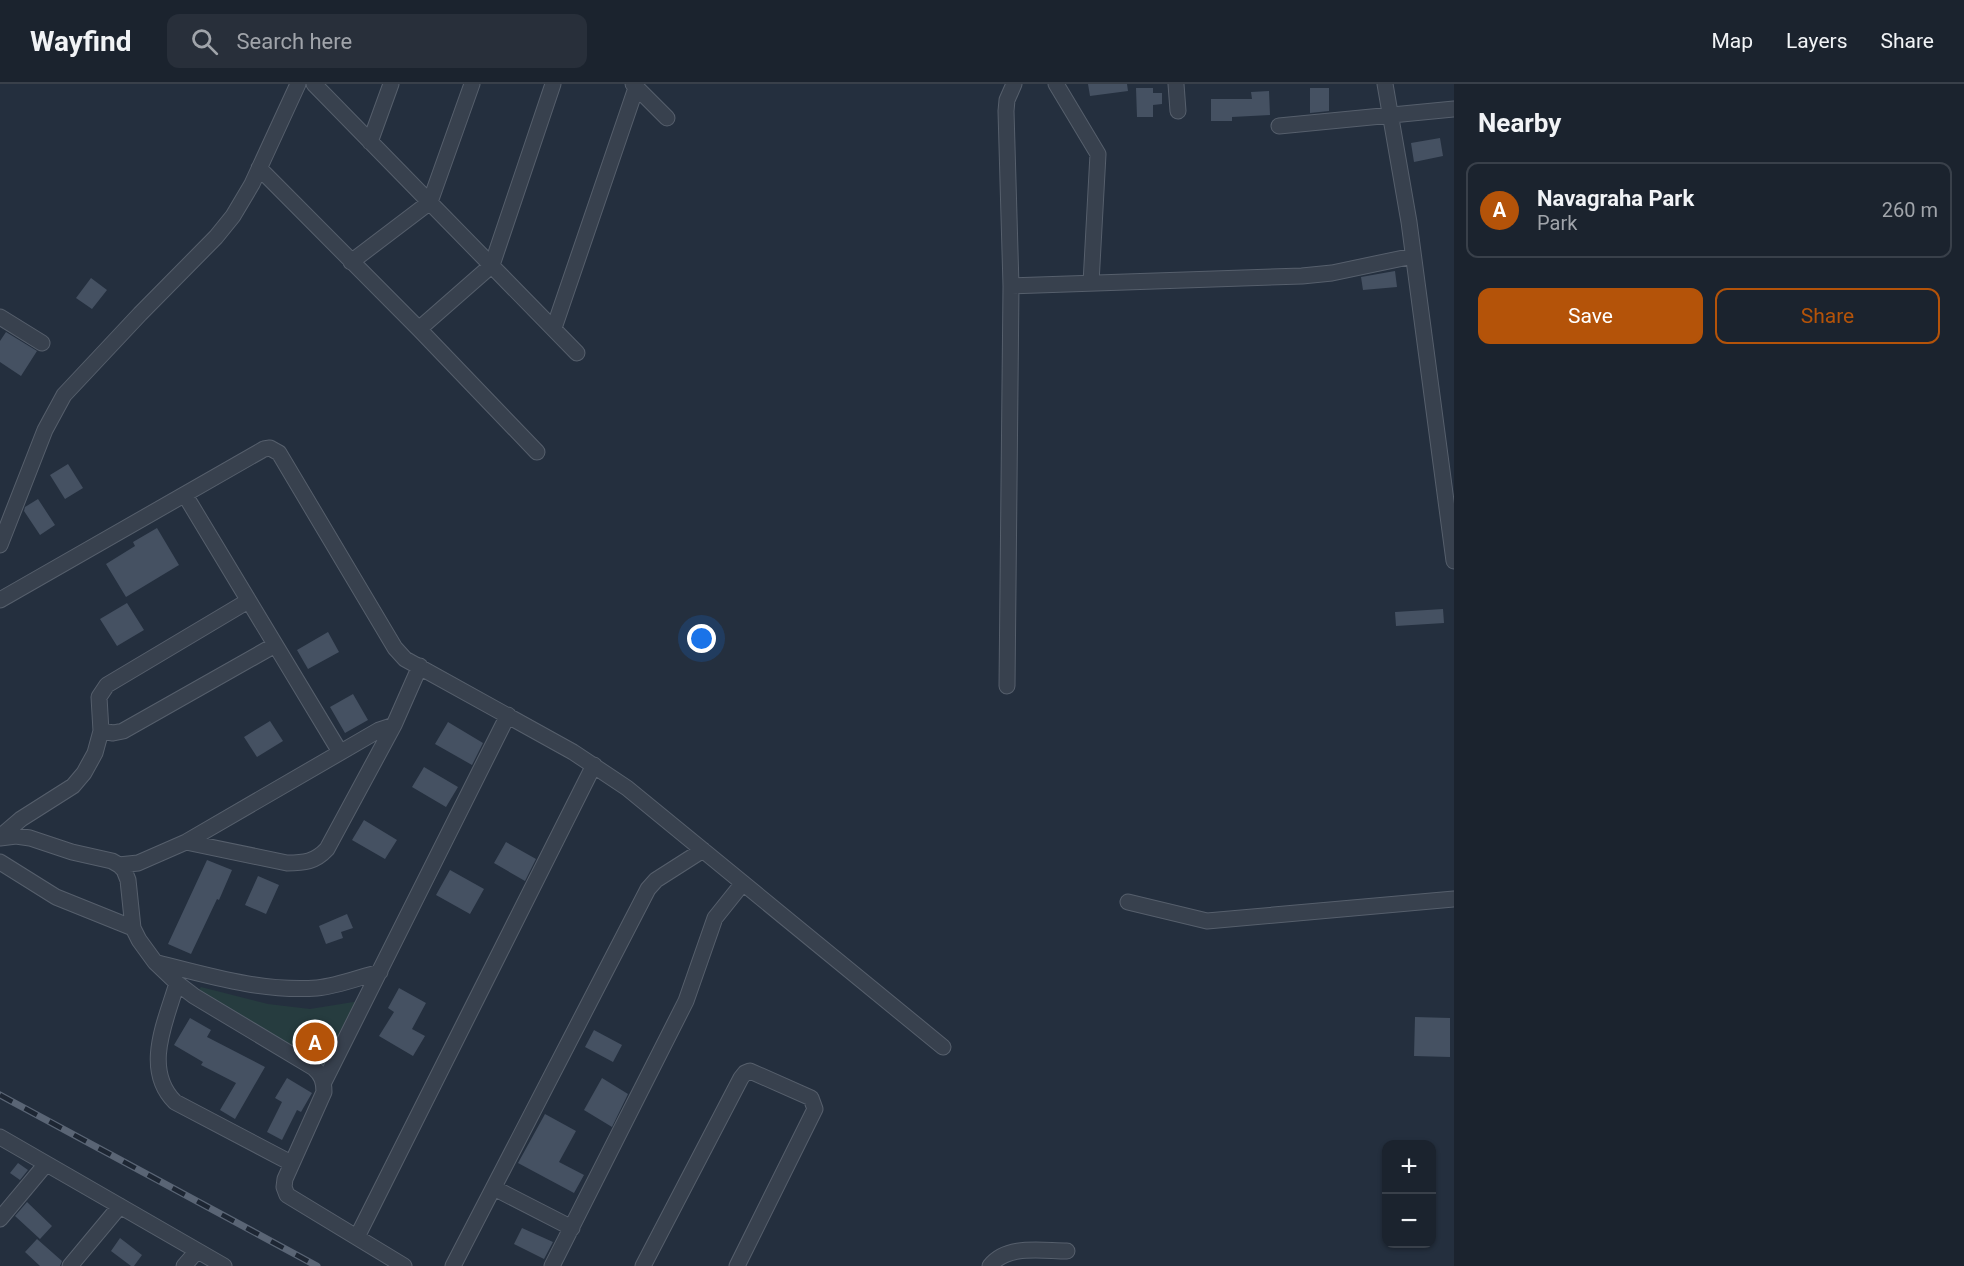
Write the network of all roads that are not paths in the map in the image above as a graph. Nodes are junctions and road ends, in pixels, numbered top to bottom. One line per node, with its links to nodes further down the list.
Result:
1 (298, 84): 17 (street)
2 (314, 84): 16 (street)
3 (391, 84): 16 (street)
4 (471, 84): 18 (street)
5 (553, 84): 21 (street)
6 (1014, 84): 23 (street)
7 (1056, 84): 22 (street)
8 (1176, 84): 12 (street)
9 (1385, 84): 13 (street)
10 (634, 86): 14 (street); 25 (street)
11 (1454, 110): 13 (street)
12 (1178, 111)
13 (1389, 114): 15 (street); 19 (street)
14 (667, 118)
15 (1279, 126)
16 (370, 142): 18 (street)
17 (259, 168): 20 (street); 31 (street)
18 (430, 202): 20 (street); 21 (street)
19 (1413, 256): 22 (street); 32 (street)
20 (351, 262): 26 (street)
21 (492, 265): 25 (street); 26 (street)
22 (1091, 283): 23 (street)
23 (1011, 286): 37 (street)
24 (0, 317): 27 (street)
25 (554, 328): 28 (street)
26 (419, 329): 29 (street)
27 (42, 343)
28 (577, 353)
29 (537, 452)
30 (184, 495): 33 (street); 34 (street); 36 (street)
31 (0, 545)
32 (1454, 561)
33 (0, 600)
34 (248, 601): 35 (street); 40 (street)
35 (275, 645): 40 (street); 41 (street)
36 (420, 666): 38 (street); 39 (street)
37 (1007, 686)
38 (508, 715): 42 (street); 53 (street)
39 (394, 725): 41 (street); 44 (street)
40 (100, 731): 43 (street)
41 (340, 752): 44 (street)
42 (594, 765): 45 (street); 64 (street)
43 (0, 838): 47 (street)
44 (186, 842): 47 (street)
45 (703, 850): 48 (street); 60 (street)
46 (0, 862): 51 (street)
47 (119, 866): 51 (street)
48 (743, 884): 55 (street); 63 (street)
49 (1454, 899): 50 (street)
50 (1128, 902)
51 (133, 928): 52 (street)
52 (155, 963): 53 (street); 54 (street)
53 (380, 972): 56 (street)
54 (177, 983): 56 (street); 58 (street)
55 (943, 1047)
56 (324, 1082): 58 (street)
57 (0, 1137): 59 (street)
58 (291, 1163): 64 (street)
59 (46, 1164): 61 (street); 62 (street)
60 (494, 1188): 63 (street); 71 (street)
61 (120, 1206): 65 (street); 67 (street)
62 (0, 1219)
63 (572, 1228): 72 (street)
64 (357, 1237): 70 (street)
65 (197, 1251): 68 (street); 69 (street)
66 (1067, 1251): 75 (street)
67 (70, 1266)
68 (184, 1266)
69 (224, 1266)
70 (404, 1266)
71 (453, 1266)
72 (552, 1266)
73 (643, 1266): 74 (street)
74 (737, 1266)
75 (990, 1266)

